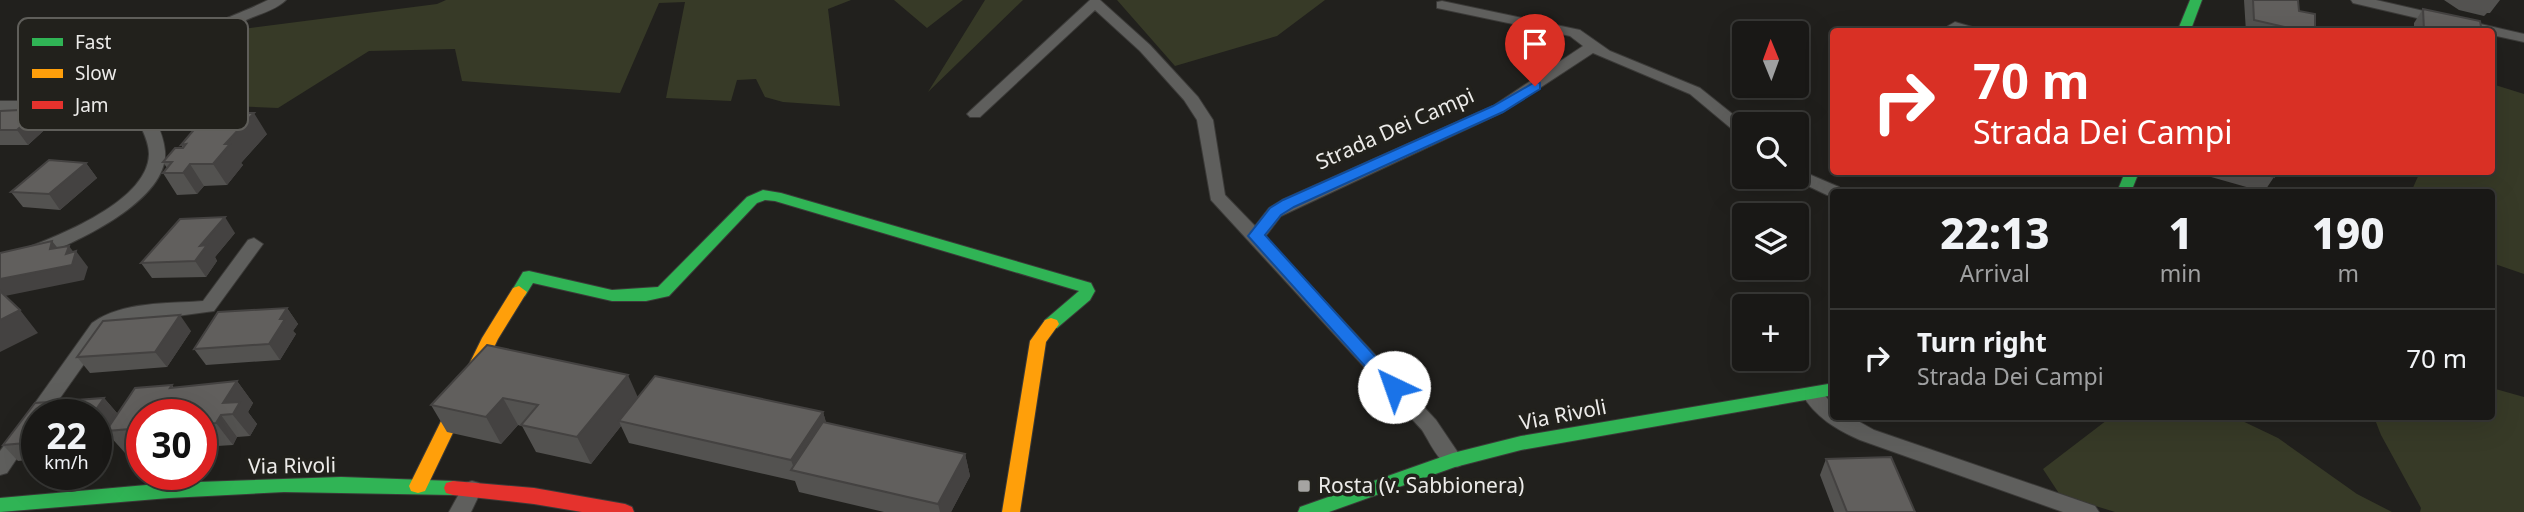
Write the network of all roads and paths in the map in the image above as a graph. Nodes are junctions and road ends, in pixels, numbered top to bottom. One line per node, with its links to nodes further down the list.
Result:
1 (279, 0): 5 (street)
2 (2196, 0): 8 (street)
3 (2358, 0): 9 (street)
4 (1442, 5): 12 (street)
5 (243, 18)
6 (1955, 26): 7 (street)
7 (1961, 28)
8 (2185, 28)
9 (2480, 28)
10 (2495, 31): 11 (street)
11 (2524, 38)
12 (1593, 46): 16 (street); 20 (street, Strada Dei Campi)
13 (0, 106): 14 (street)
14 (18, 107)
15 (975, 114): 20 (street)
16 (1732, 121)
17 (149, 130): 22 (street)
18 (1809, 180): 19 (street)
19 (1830, 190)
20 (1256, 236): 29 (street)
21 (254, 244): 25 (street)
22 (0, 264)
23 (1830, 390): 24 (street, Via Rivoli)
24 (1812, 394): 26 (street); 29 (street, Via Rivoli)
25 (48, 399)
26 (1830, 414)
27 (1838, 420): 38 (street)
28 (21, 437): 30 (street)
29 (1453, 460): 37 (street, Via Rivoli)
30 (0, 467)
31 (418, 486): 32 (street, Via Rivoli); 33 (street, Via Rivoli); 36 (street)
32 (472, 489): 34 (street); 35 (street, Via Rivoli)
33 (0, 506)
34 (460, 512)
35 (625, 512)
36 (1011, 512)
37 (1307, 512)
38 (2088, 512)

